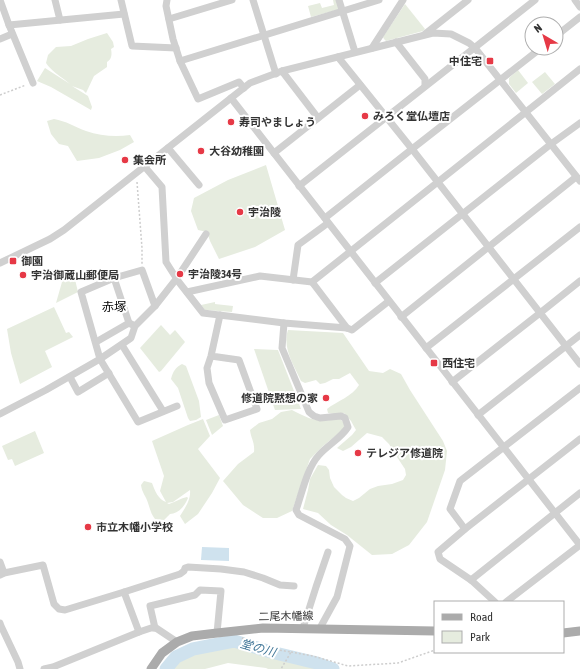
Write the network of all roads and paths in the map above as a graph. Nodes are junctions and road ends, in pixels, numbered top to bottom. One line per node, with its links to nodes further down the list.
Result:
1 (0, 0): 19 (street)
2 (56, 0): 18 (street)
3 (121, 0): 15 (street)
4 (167, 0): 17 (street)
5 (232, 0): 17 (street)
6 (253, 0): 22 (street)
7 (339, 0): 14 (street)
8 (379, 0): 14 (street)
9 (403, 0): 27 (street)
10 (468, 0): 23 (street)
11 (535, 0): 28 (street)
12 (575, 0): 13 (street)
13 (580, 7)
14 (343, 11): 22 (street); 29 (street)
15 (124, 14): 18 (street); 26 (street)
16 (580, 17): 20 (street)
17 (169, 19): 26 (street)
18 (60, 20): 19 (street)
19 (9, 25): 21 (street)
20 (564, 30)
21 (12, 34): 24 (street); 36 (street)
22 (264, 35): 32 (street); 34 (street)
23 (425, 35): 25 (street); 28 (street)
24 (0, 39)
25 (396, 42): 27 (street); 38 (street)
26 (176, 48): 32 (street)
27 (372, 48): 29 (street)
28 (475, 48): 35 (street); 38 (street)
29 (355, 52): 31 (street)
30 (530, 56): 35 (street)
31 (338, 57): 34 (street); 37 (street)
32 (180, 61): 39 (street)
33 (580, 69): 42 (street)
34 (279, 73): 39 (street); 44 (street)
35 (500, 79): 42 (street); 48 (street)
36 (33, 83): 40 (path)
37 (360, 84): 43 (street); 44 (street)
38 (425, 86): 43 (street)
39 (244, 88): 41 (street)
40 (0, 95)
41 (231, 98): 47 (street); 49 (street)
42 (526, 112): 46 (street); 53 (street)
43 (386, 117): 48 (street); 55 (street)
44 (318, 118): 49 (street)
45 (580, 123): 46 (street)
46 (551, 144): 52 (street); 56 (street)
47 (168, 148): 50 (street); 54 (street)
48 (412, 149): 53 (street); 57 (street)
49 (274, 153): 55 (street)
50 (145, 166): 51 (street); 65 (street)
51 (136, 173): 62 (street); 63 (path)
52 (578, 179): 60 (street)
53 (438, 183): 56 (street); 61 (street)
54 (198, 185)
55 (299, 186): 57 (street)
56 (463, 214): 60 (street); 70 (street)
57 (326, 221): 61 (street); 67 (street)
58 (580, 226): 66 (street)
59 (206, 234): 65 (street)
60 (488, 247): 66 (street); 76 (street)
61 (350, 252): 69 (street); 70 (street)
62 (0, 263)
63 (142, 270): 64 (street); 73 (street)
64 (114, 278): 78 (street); 81 (street)
65 (176, 278): 71 (street); 73 (street)
66 (513, 279): 74 (street); 84 (street)
67 (293, 280): 69 (street); 71 (street)
68 (580, 281): 74 (street)
69 (312, 282): 79 (street)
70 (375, 283): 72 (street)
71 (187, 292): 75 (street)
72 (389, 301): 76 (street); 79 (street)
73 (155, 306): 78 (street)
74 (540, 313): 83 (street); 90 (street)
75 (220, 315): 77 (street); 85 (street)
76 (401, 317): 84 (street)
77 (284, 324): 79 (street); 114 (street)
78 (132, 325): 81 (street); 82 (street)
79 (347, 328)
80 (580, 335): 83 (street)
81 (96, 342): 86 (street)
82 (122, 345): 86 (street); 93 (street)
83 (566, 346): 87 (street); 95 (street)
84 (426, 348): 90 (street)
85 (211, 356): 85 (street)
86 (100, 359): 88 (street); 89 (street)
87 (580, 364)
88 (109, 373): 89 (street); 93 (street)
89 (70, 377): 94 (street)
90 (452, 382): 95 (street)
91 (580, 388): 97 (street)
92 (177, 406): 93 (street)
93 (163, 411)
94 (0, 414)
95 (478, 415): 97 (street)
96 (580, 439): 98 (street)
97 (503, 447): 98 (street); 101 (street)
98 (529, 480): 100 (street); 101 (street)
99 (580, 494): 100 (street)
100 (555, 513): 102 (street); 106 (street)
101 (465, 529): 106 (street)
102 (580, 545): 110 (street)
103 (328, 552): 113 (street)
104 (0, 562): 105 (street)
105 (2, 574): 108 (street)
106 (470, 580): 109 (street)
107 (294, 586): 108 (street)
108 (124, 592): 118 (street)
109 (494, 601)
110 (507, 601)
111 (0, 625): 124 (street)
112 (155, 628): 118 (street); 119 (street); 121 (street)
113 (303, 628): 114 (main road, 二尾木幡線); 115 (main road, 二尾木幡線)
114 (320, 628): 116 (main road, 二尾木幡線)
115 (234, 631): 119 (main road, 二尾木幡線); 123 (path)
116 (434, 631)
117 (580, 631): 120 (main road)
118 (139, 632): 125 (street)
119 (217, 633): 121 (main road, 二尾木幡線)
120 (564, 633)
121 (177, 642): 126 (main road, 二尾木幡線)
122 (434, 650): 123 (path)
123 (291, 652): 127 (path)
124 (20, 669)
125 (44, 669)
126 (151, 669)
127 (281, 669)

